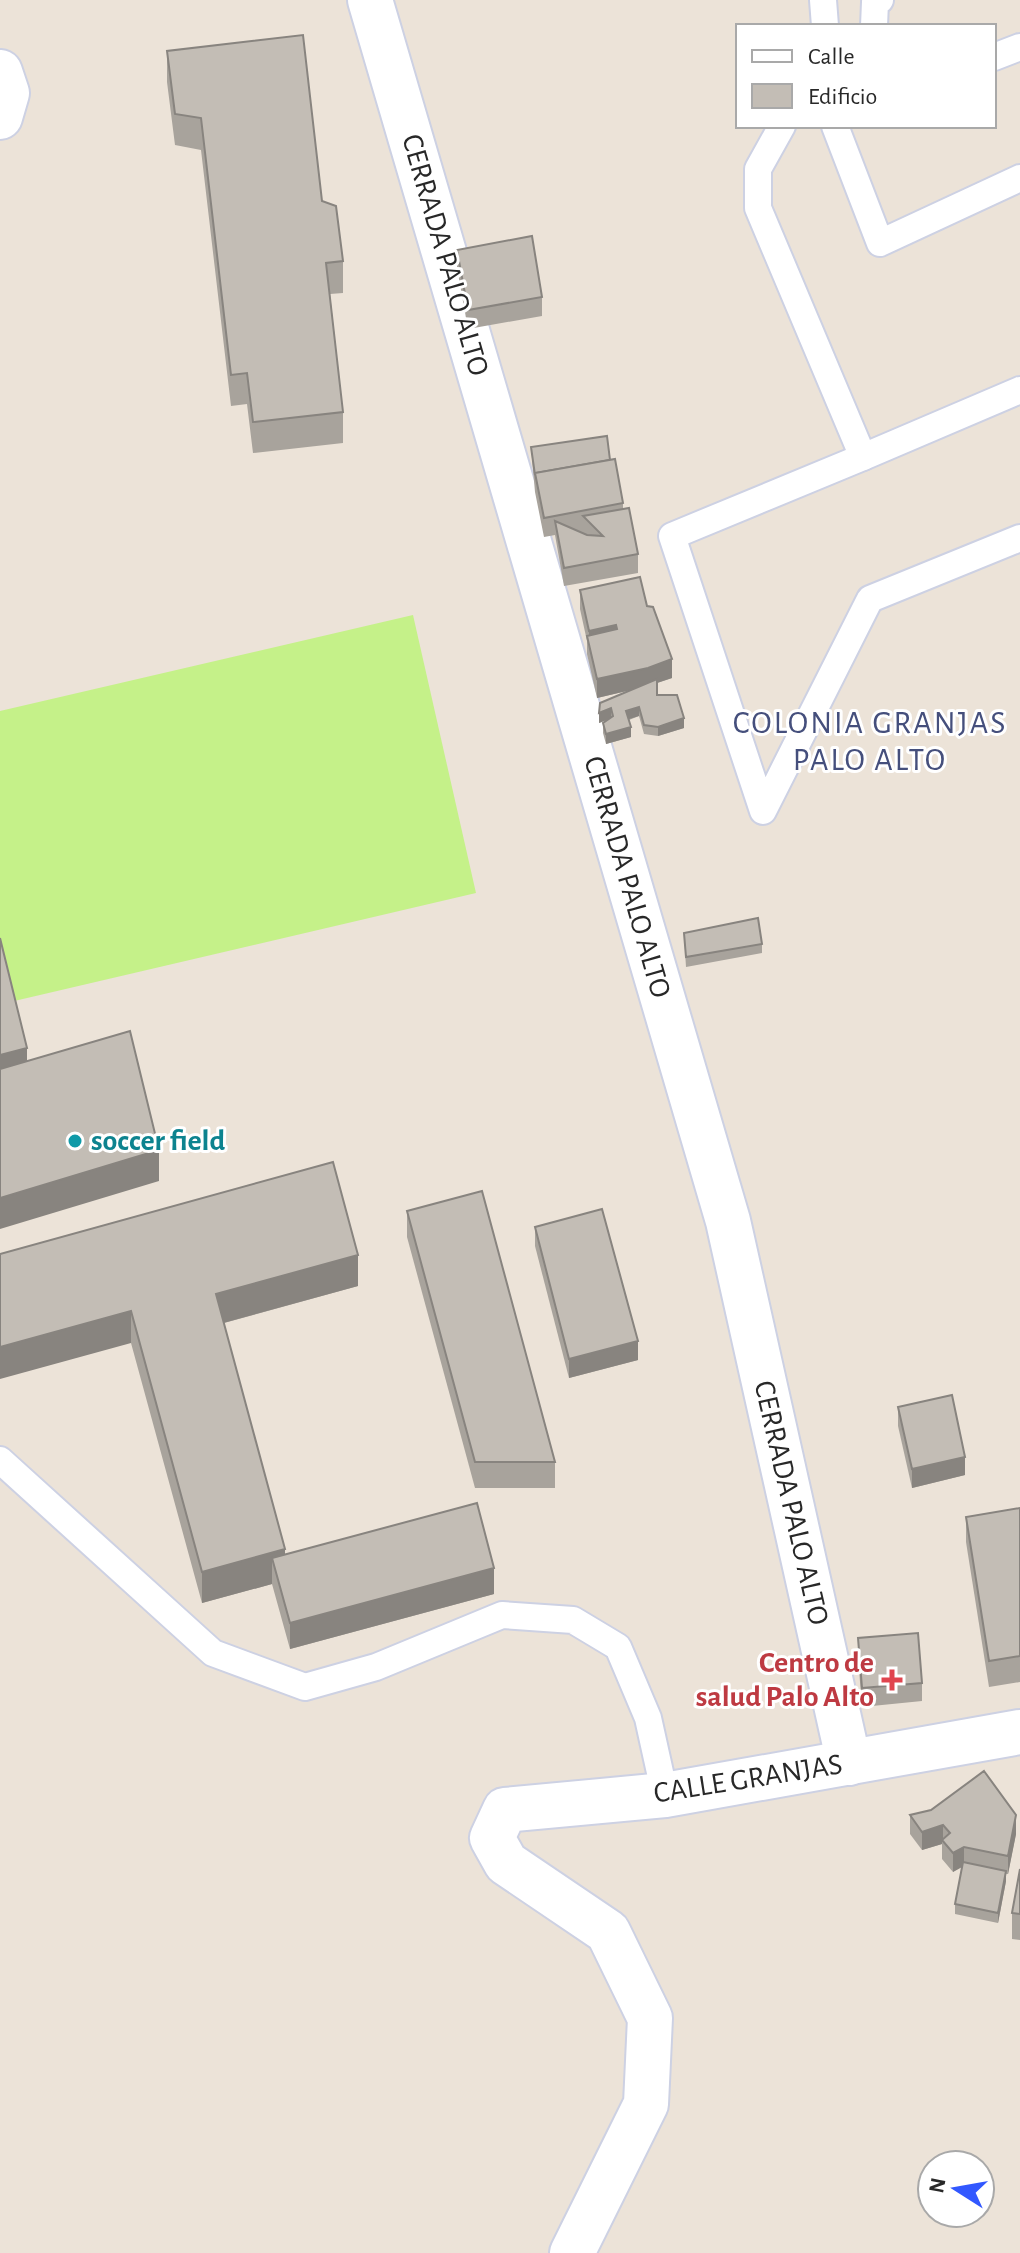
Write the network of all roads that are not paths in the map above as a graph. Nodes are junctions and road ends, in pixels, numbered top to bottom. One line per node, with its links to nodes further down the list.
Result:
1 (370, 0): 18 (street, CERRADA PALO ALTO)
2 (823, 0): 4 (lane)
3 (880, 0): 5 (lane)
4 (825, 24)
5 (874, 24)
6 (1020, 47): 7 (lane)
7 (996, 56)
8 (0, 72): 9 (street)
9 (0, 117)
10 (781, 128): 14 (lane)
11 (836, 128): 12 (lane)
12 (1020, 178)
13 (1020, 390): 14 (lane)
14 (863, 457): 15 (lane)
15 (1020, 538)
16 (0, 1460): 19 (lane)
17 (1020, 1732): 18 (street, CALLE GRANJAS)
18 (849, 1763): 19 (street, CALLE GRANJAS)
19 (665, 1795): 20 (street, CALLE GRANJAS)
20 (572, 2253)

